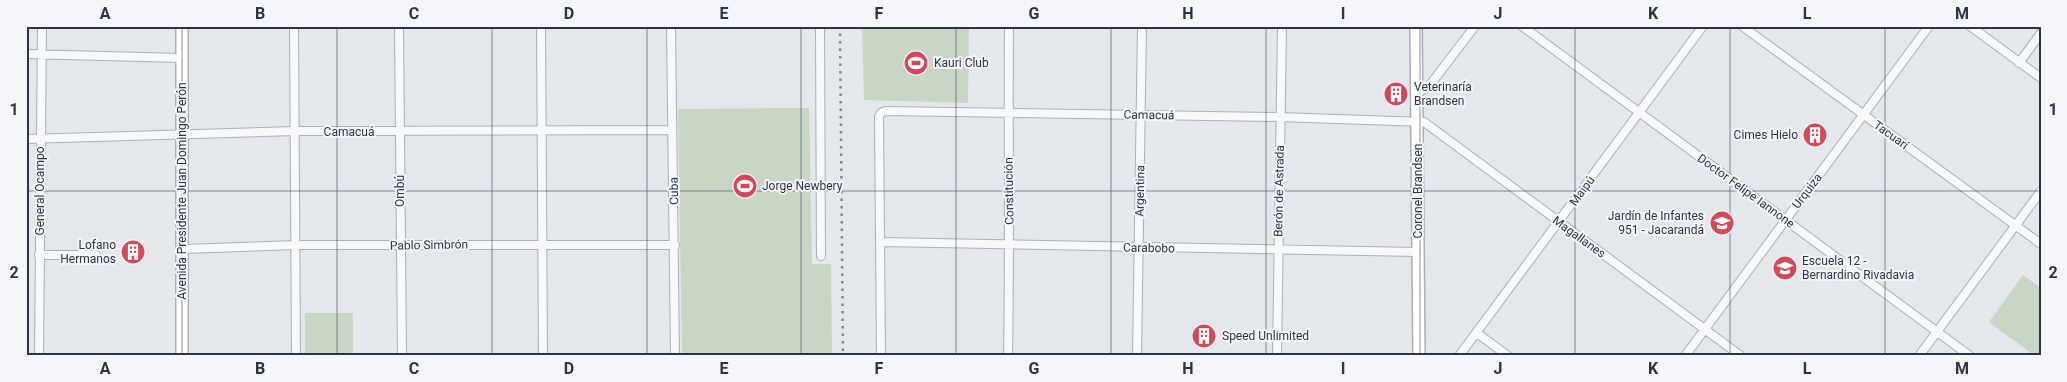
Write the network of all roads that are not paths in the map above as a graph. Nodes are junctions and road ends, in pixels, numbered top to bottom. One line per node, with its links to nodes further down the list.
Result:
1 (42, 26): 20 (street, General Ocampo)
2 (182, 26): 21 (main road, Avenida Presidente Juan Domingo Perón)
3 (294, 26): 32 (street)
4 (399, 26): 34 (street, Ombú)
5 (541, 26): 33 (street)
6 (671, 26): 31 (street, Cuba)
7 (820, 26): 55 (street)
8 (1009, 26): 25 (street, Constitución)
9 (1142, 26): 27 (street, Argentina)
10 (1282, 26): 29 (street, Berón de Astrada)
11 (1416, 26): 24 (main road, Coronel Brandsen)
12 (1475, 26): 24 (street)
13 (1522, 26): 26 (street, Doctor Felipe Iannone)
14 (1703, 26): 26 (street, Maipú)
15 (1742, 26): 28 (street, Tacuarí)
16 (1929, 26): 28 (street, Urquiza)
17 (1970, 26): 22 (street)
18 (2041, 33): 22 (street)
19 (26, 54): 20 (street)
20 (42, 54): 21 (street); 37 (street, General Ocampo)
21 (182, 58): 35 (main road, Avenida Presidente Juan Domingo Perón)
22 (2019, 63): 23 (street)
23 (2041, 78)
24 (1417, 94): 30 (main road, Coronel Brandsen)
25 (1008, 112): 27 (street, Camacuá); 42 (street, Camacuá); 44 (street, Constitución)
26 (1639, 112): 39 (street, Doctor Felipe Iannone); 40 (street, Maipú)
27 (1142, 115): 29 (street, Camacuá); 49 (street, Argentina)
28 (1863, 115): 39 (street, Urquiza); 41 (street, Tacuarí)
29 (1280, 117): 30 (street, Camacuá); 51 (street, Berón de Astrada)
30 (1417, 120): 40 (street, Magallanes); 52 (main road, Coronel Brandsen)
31 (672, 130): 33 (street, Camacuá); 46 (street, Cuba)
32 (294, 131): 34 (street, Camacuá); 35 (street, Camacuá); 47 (street)
33 (540, 131): 34 (street, Camacuá); 43 (street)
34 (400, 132): 48 (street, Ombú)
35 (182, 135): 37 (street, Camacuá); 50 (main road, Avenida Presidente Juan Domingo Perón)
36 (26, 139): 37 (street, Camacuá)
37 (40, 139): 53 (street, General Ocampo)
38 (2041, 191): 41 (street)
39 (1785, 220): 56 (street, Urquiza); 57 (street, Doctor Felipe Iannone)
40 (1559, 222): 56 (street, Magallanes); 58 (street, Maipú)
41 (2016, 226): 45 (street, Tacuarí); 57 (street)
42 (881, 242): 44 (street, Carabobo); 65 (street)
43 (542, 244): 46 (street, Pablo Simbrón); 48 (street, Pablo Simbrón); 63 (street)
44 (1010, 244): 49 (street, Carabobo); 66 (street, Constitución)
45 (2041, 244)
46 (675, 245): 64 (street, Cuba)
47 (295, 246): 48 (street, Pablo Simbrón); 50 (street, Pablo Simbrón); 61 (street)
48 (401, 246): 62 (street, Ombú)
49 (1140, 248): 51 (street, Carabobo); 67 (street, Argentina)
50 (183, 249): 60 (main road, Avenida Presidente Juan Domingo Perón)
51 (1278, 250): 52 (street, Carabobo); 68 (street, Berón de Astrada)
52 (1418, 252): 69 (main road, Coronel Brandsen)
53 (39, 255): 54 (street); 59 (street, General Ocampo)
54 (96, 255)
55 (821, 256)
56 (1705, 329): 72 (street, Urquiza); 73 (street, Magallanes)
57 (1937, 332): 74 (street); 75 (street, Doctor Felipe Iannone)
58 (1476, 333): 70 (street, Maipú); 71 (street)
59 (39, 356)
60 (182, 356)
61 (296, 356)
62 (402, 356)
63 (544, 356)
64 (675, 356)
65 (881, 356)
66 (1008, 356)
67 (1137, 356)
68 (1277, 356)
69 (1418, 356)
70 (1459, 356)
71 (1508, 356)
72 (1685, 356)
73 (1741, 356)
74 (1919, 356)
75 (1970, 356)

